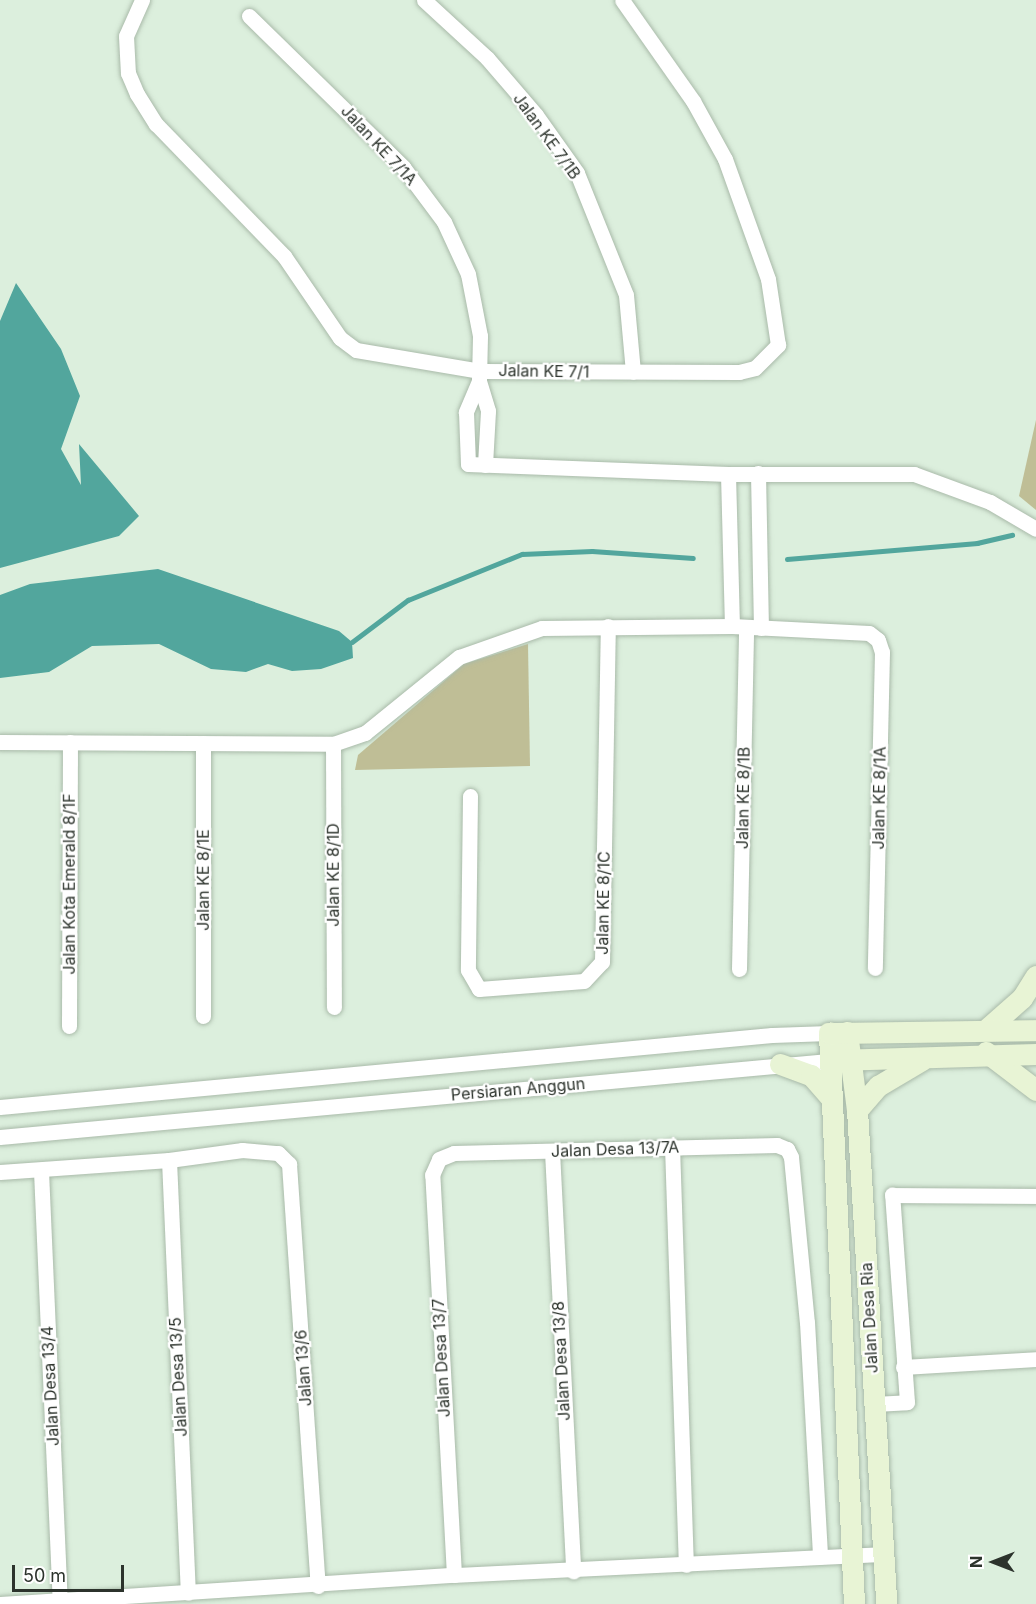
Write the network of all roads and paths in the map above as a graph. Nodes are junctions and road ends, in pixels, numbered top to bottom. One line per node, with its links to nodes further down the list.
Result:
1 (142, 0): 6 (street, Jalan KE 7/1)
2 (424, 0): 5 (street, Jalan KE 7/1B)
3 (622, 0): 5 (street, Jalan KE 7/1)
4 (249, 16): 6 (street, Jalan KE 7/1A)
5 (633, 372): 6 (street, Jalan KE 7/1)
6 (480, 376): 7 (street); 7 (street)
7 (485, 465): 9 (street)
8 (758, 473): 9 (street); 10 (street); 12 (street)
9 (728, 474): 12 (street)
10 (1036, 528)
11 (608, 626): 12 (street); 16 (street); 17 (street, Jalan KE 8/1C)
12 (746, 627): 18 (street, Jalan KE 8/1A); 19 (street, Jalan KE 8/1B)
13 (0, 742): 14 (street)
14 (69, 742): 15 (street); 23 (street, Jalan Kota Emerald 8/1F)
15 (203, 743): 16 (street); 22 (street, Jalan KE 8/1E)
16 (333, 744): 21 (street, Jalan KE 8/1D)
17 (470, 796)
18 (875, 968)
19 (738, 969)
20 (1036, 976): 24 (main road)
21 (334, 1007)
22 (203, 1016)
23 (69, 1026)
24 (988, 1028): 25 (main road, Persiaran Anggun); 26 (main road, Persiaran Anggun)
25 (1036, 1030)
26 (838, 1033): 29 (main road, Jalan Desa Ria); 31 (main road, Jalan Desa Ria); 35 (street, Persiaran Anggun)
27 (986, 1052): 28 (main road, Persiaran Anggun); 30 (main road, Persiaran Anggun); 33 (main road)
28 (1036, 1054)
29 (850, 1058): 30 (main road, Persiaran Anggun); 31 (main road, Persiaran Anggun); 36 (main road, Jalan Desa Ria)
30 (923, 1059): 36 (main road)
31 (829, 1060): 32 (street, Persiaran Anggun); 34 (main road, Jalan Desa Ria)
32 (780, 1064): 34 (main road); 37 (street, Persiaran Anggun)
33 (1036, 1090)
34 (831, 1098): 49 (main road, Jalan Desa Ria)
35 (0, 1107)
36 (857, 1110): 47 (main road, Jalan Desa Ria)
37 (0, 1137)
38 (672, 1146): 39 (street, Jalan Desa 13/7A); 50 (street, Jalan Desa 13/7A); 51 (street)
39 (552, 1151): 40 (street, Jalan Desa 13/7A); 52 (street, Jalan Desa 13/8)
40 (454, 1153): 53 (street, Jalan Desa 13/7)
41 (169, 1161): 42 (street); 54 (street, Jalan 13/6); 55 (street, Jalan Desa 13/5)
42 (40, 1171): 43 (street); 56 (street, Jalan Desa 13/4)
43 (0, 1172)
44 (1036, 1196): 46 (street)
45 (1036, 1359): 46 (street)
46 (903, 1367): 47 (street)
47 (874, 1404): 48 (main road, Jalan Desa Ria)
48 (883, 1554): 49 (street); 59 (main road, Jalan Desa Ria)
49 (852, 1556): 50 (street); 58 (main road, Jalan Desa Ria)
50 (820, 1557): 51 (street)
51 (686, 1565): 52 (street)
52 (573, 1572): 53 (street)
53 (454, 1575): 54 (street)
54 (318, 1586): 55 (street)
55 (188, 1593): 56 (street)
56 (60, 1600): 57 (street)
57 (0, 1604)
58 (854, 1604)
59 (886, 1604)

